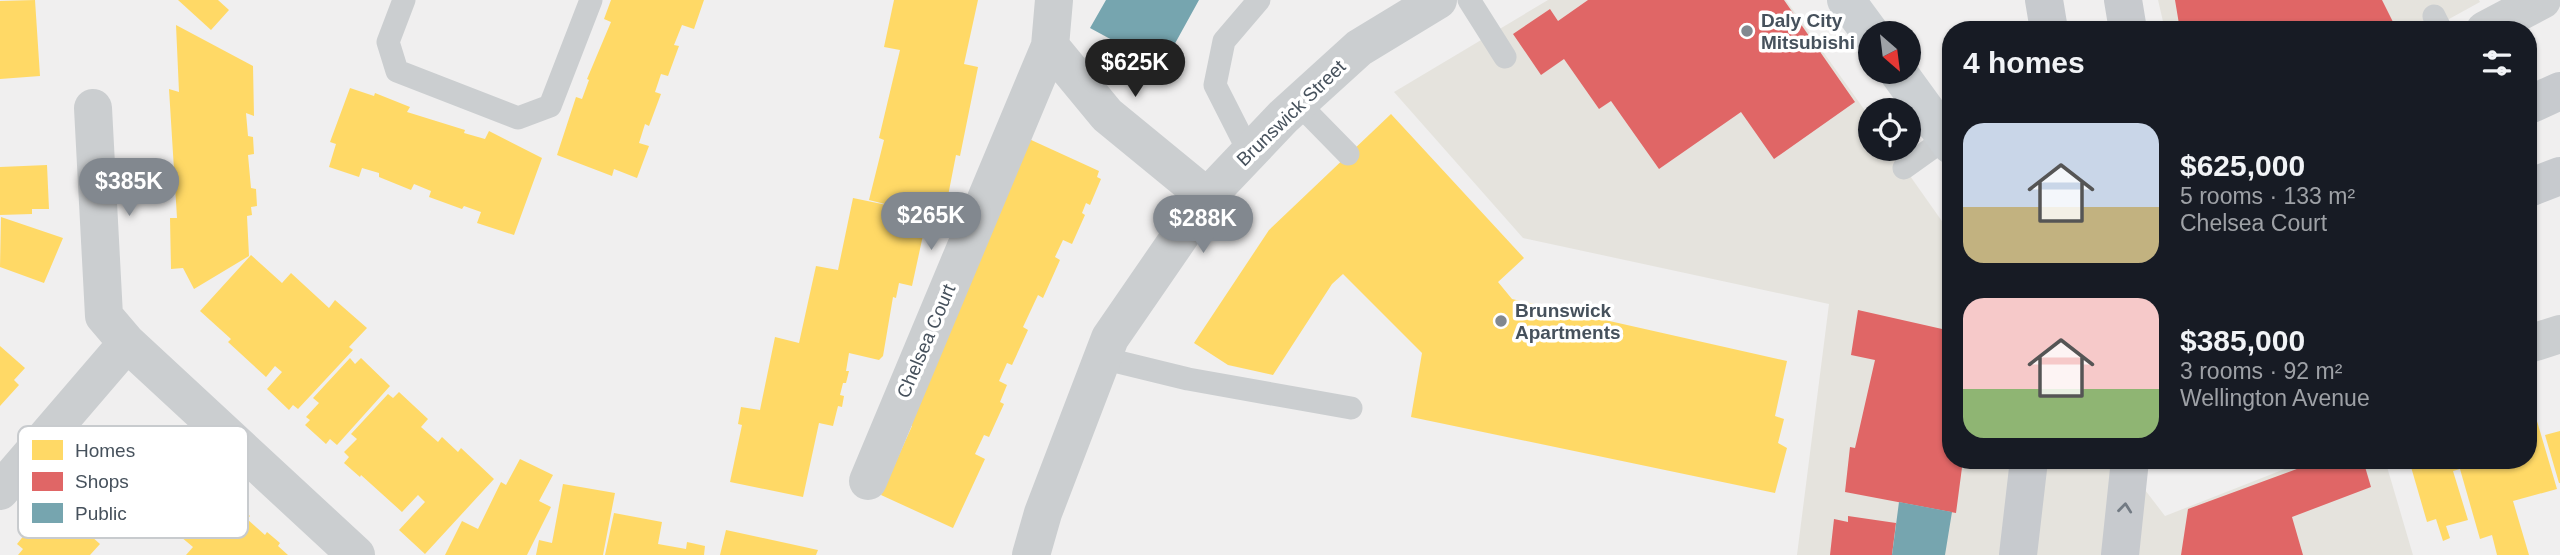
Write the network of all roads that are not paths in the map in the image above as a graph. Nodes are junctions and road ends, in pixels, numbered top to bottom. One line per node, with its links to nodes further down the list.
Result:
1 (404, 0): 2 (lane)
2 (591, 0)
3 (1054, 0): 15 (street, Chelsea Court)
4 (1259, 0): 24 (lane)
5 (1438, 0): 20 (street, Brunswick Street)
6 (1469, 0): 16 (lane)
7 (1846, 0): 11 (main road)
8 (2044, 0): 12 (main road)
9 (2123, 0): 13 (main road)
10 (2542, 0): 14 (street)
11 (1861, 21)
12 (2048, 21)
13 (2126, 21)
14 (2502, 21)
15 (1050, 46): 29 (street); 41 (street, Chelsea Court)
16 (1505, 57)
17 (1907, 84): 22 (main road)
18 (2560, 91): 19 (main road)
19 (2537, 101)
20 (1298, 103): 24 (street, Brunswick Street); 25 (lane)
21 (93, 108): 32 (street)
22 (1942, 132)
23 (1942, 145): 26 (lane)
24 (1249, 152): 29 (street, Brunswick Street)
25 (1348, 154)
26 (1904, 168)
27 (2560, 176): 28 (main road)
28 (2537, 185)
29 (1207, 197): 33 (street, Brunswick Street)
30 (2560, 334): 31 (street)
31 (2537, 341)
32 (127, 343): 35 (street); 36 (street)
33 (1102, 358): 34 (lane); 44 (street, Brunswick Street)
34 (1351, 408)
35 (56, 426)
36 (217, 426)
37 (248, 455): 43 (street)
38 (2028, 469): 45 (main road)
39 (2129, 469): 46 (main road, one-way to 39)
40 (18, 470): 42 (street)
41 (868, 481)
42 (0, 491)
43 (356, 555)
44 (1031, 555)
45 (2018, 555)
46 (2120, 555)

